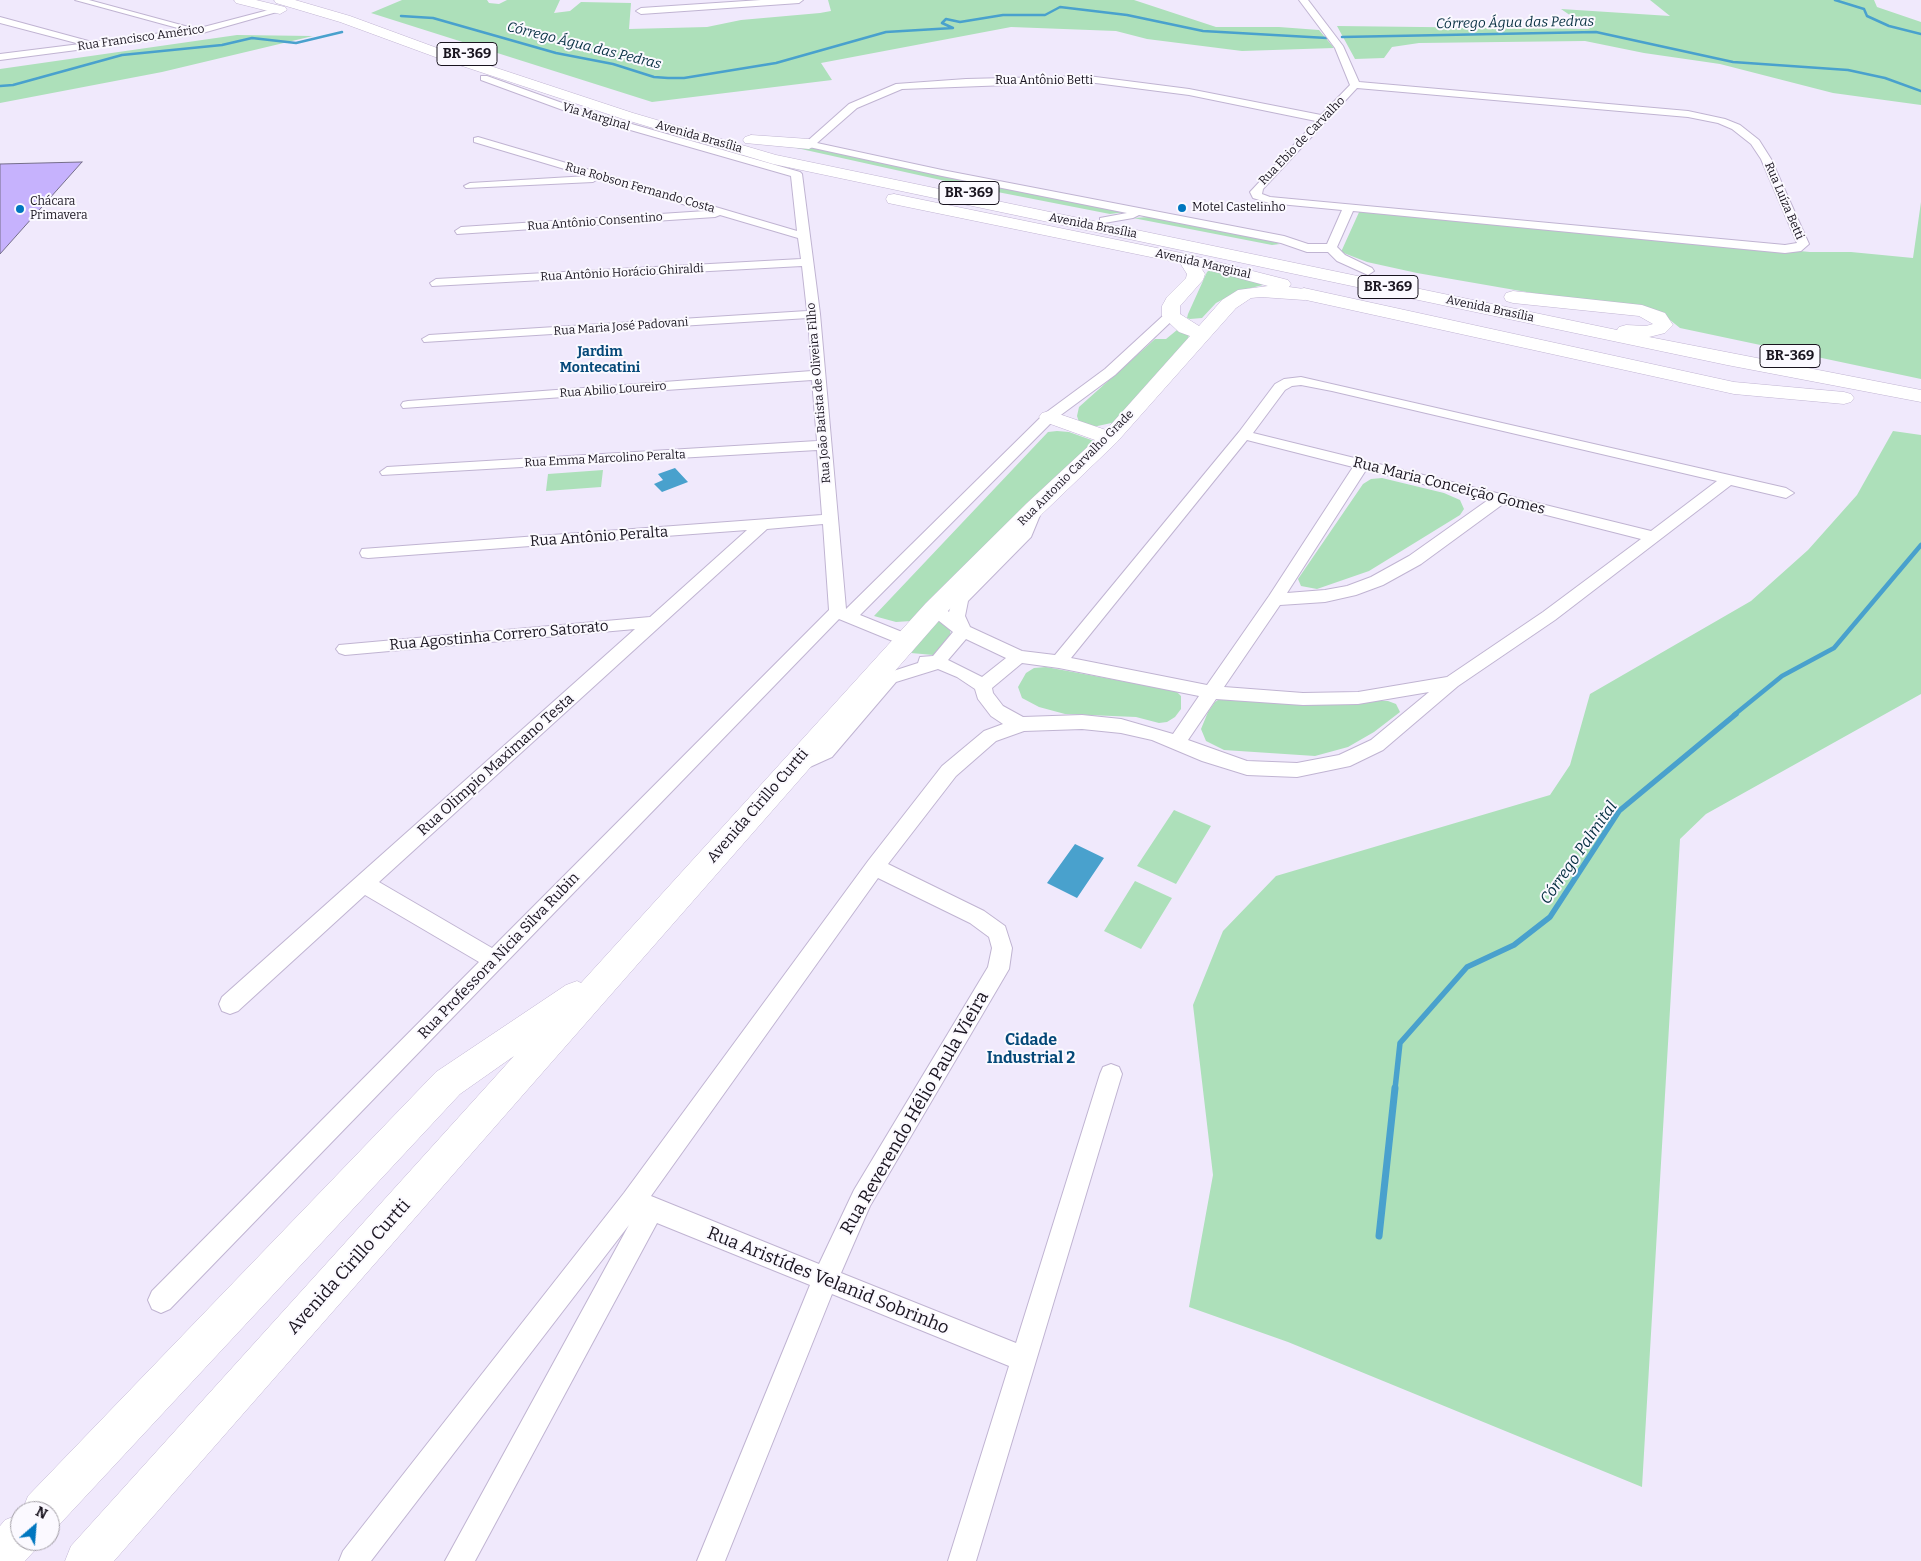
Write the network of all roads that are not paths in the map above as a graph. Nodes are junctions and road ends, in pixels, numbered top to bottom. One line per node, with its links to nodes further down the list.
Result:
1 (79, 0): 10 (street)
2 (241, 0): 6 (main road, Avenida Brasília)
3 (799, 0): 7 (street)
4 (1303, 0): 15 (street)
5 (308, 1): 20 (main road, Avenida Brasília / BR-369)
6 (280, 5): 10 (street, Rua Francisco Américo); 14 (main road, Avenida Brasília / BR-369)
7 (667, 5): 8 (street)
8 (641, 11)
9 (0, 20): 11 (street)
10 (199, 31): 11 (street, Rua Francisco Américo)
11 (99, 46): 12 (street, Rua Francisco Américo)
12 (0, 57)
13 (484, 78): 16 (street, Via Marginal)
14 (527, 82): 16 (main road); 18 (main road, Avenida Brasília / BR-369)
15 (1355, 85): 19 (street, Rua Ebio de Carvalho); 27 (street, Rua Luíza Betti)
16 (556, 105): 17 (street, Via Marginal)
17 (575, 112): 18 (main road); 24 (street, Via Marginal)
18 (628, 116): 23 (main road, Avenida Brasília / BR-369)
19 (1323, 119): 22 (street, Rua Antônio Betti); 27 (street, Rua Ebio de Carvalho)
20 (732, 139): 22 (main road); 30 (main road, Avenida Brasília / BR-369)
21 (478, 140): 25 (street, Rua Robson Fernando Costa)
22 (809, 144): 28 (street)
23 (827, 171): 36 (main road, Avenida Marginal); 43 (main road, Avenida Brasília / BR-369)
24 (796, 174): 32 (street, Rua João Batista de Oliveira Filho)
25 (609, 178): 26 (street); 29 (street, Rua Robson Fernando Costa)
26 (470, 186)
27 (1349, 208): 34 (street)
28 (1144, 213): 30 (street); 33 (street)
29 (728, 214): 31 (street, Rua Antônio Consentino); 32 (street, Rua Robson Fernando Costa)
30 (1104, 220): 35 (main road, Avenida Brasília / BR-369)
31 (461, 231)
32 (802, 236): 37 (street, Rua João Batista de Oliveira Filho)
33 (1284, 240): 34 (street); 35 (street)
34 (1331, 248): 38 (street)
35 (1298, 257): 38 (main road, Avenida Brasília / BR-369)
36 (1186, 259): 40 (main road, Avenida Marginal); 42 (main road)
37 (807, 262): 39 (street, Rua Antônio Horácio Ghiraldi); 41 (street, Rua João Batista de Oliveira Filho)
38 (1368, 271): 44 (main road, Avenida Brasília / BR-369)
39 (436, 283)
40 (1304, 294): 45 (main road, Rua Antonio Carvalho Grade); 51 (main road)
41 (814, 314): 46 (street, Rua Maria José Padovani); 47 (street, Rua João Batista de Oliveira Filho)
42 (1171, 316): 45 (main road); 52 (street)
43 (1570, 326): 44 (main road); 49 (main road, Avenida Brasília / BR-369)
44 (1658, 329): 48 (main road, Avenida Brasília / BR-369)
45 (1203, 335): 54 (main road, Rua Antonio Carvalho Grade)
46 (429, 339)
47 (819, 375): 50 (street, Rua Abilio Loureiro); 55 (street, Rua João Batista de Oliveira Filho)
48 (1921, 383)
49 (1921, 396)
50 (408, 405)
51 (1921, 415)
52 (1049, 417): 54 (main road); 68 (street)
53 (1244, 435): 56 (street, Rua Maria Conceição Gomes); 58 (street); 75 (street)
54 (1110, 438): 61 (main road, Rua Antonio Carvalho Grade)
55 (824, 446): 57 (street, Rua Emma Marcolino Peralta); 62 (street, Rua João Batista de Oliveira Filho)
56 (1362, 465): 60 (street, Rua Maria Conceição Gomes); 66 (street)
57 (387, 472)
58 (1728, 480): 59 (street); 64 (street)
59 (1786, 493)
60 (1500, 499): 64 (street, Rua Maria Conceição Gomes); 66 (street)
61 (1035, 508): 67 (main road, Rua Antonio Carvalho Grade); 70 (street)
62 (830, 519): 63 (street, Rua Antônio Peralta); 68 (street, Rua João Batista de Oliveira Filho)
63 (762, 525): 65 (street, Rua Antônio Peralta); 69 (street, Rua Olimpio Maximano Testa)
64 (1654, 537): 76 (street)
65 (368, 553)
66 (1275, 600): 78 (street)
67 (936, 609): 70 (street); 71 (main road, Rua Antonio Carvalho Grade)
68 (842, 614): 71 (street); 86 (street, Rua Professora Nicia Silva Rubin)
69 (654, 622): 72 (street, Rua Agostinha Correro Satorato); 85 (street, Rua Olimpio Maximano Testa)
70 (963, 631): 73 (street); 74 (street)
71 (899, 648): 74 (street); 83 (main road, Avenida Cirillo Curtti)
72 (345, 649)
73 (1019, 657): 75 (street); 77 (street)
74 (937, 662): 77 (street); 83 (street)
75 (1059, 662): 78 (street)
76 (1452, 682): 79 (street); 80 (street)
77 (983, 686): 81 (street)
78 (1210, 692): 79 (street); 82 (street)
79 (1393, 693): 80 (street)
80 (1414, 716): 82 (street)
81 (1023, 724): 82 (street); 84 (street)
82 (1177, 742)
83 (790, 769): 87 (main road, Avenida Cirillo Curtti)
84 (875, 867): 90 (street); 91 (street, Rua Reverendo Hélio Paula Vieira)
85 (364, 884): 86 (street); 88 (street, Rua Olimpio Maximano Testa)
86 (494, 960): 92 (street, Rua Professora Nicia Silva Rubin)
87 (612, 972): 94 (main road, Avenida Cirillo Curtti); 97 (main road, Avenida Cirillo Curtti)
88 (230, 1004)
89 (1111, 1074): 93 (street)
90 (642, 1206): 91 (street, Rua Aristídes Velanid Sobrinho); 98 (street); 99 (street)
91 (826, 1280): 93 (street, Rua Aristídes Velanid Sobrinho); 100 (street, Rua Reverendo Hélio Paula Vieira)
92 (161, 1300)
93 (1023, 1359): 101 (street)
94 (52, 1501)
95 (10, 1546): 96 (main road)
96 (0, 1557)
97 (86, 1561)
98 (353, 1561)
99 (459, 1561)
100 (711, 1561)
101 (962, 1561)

